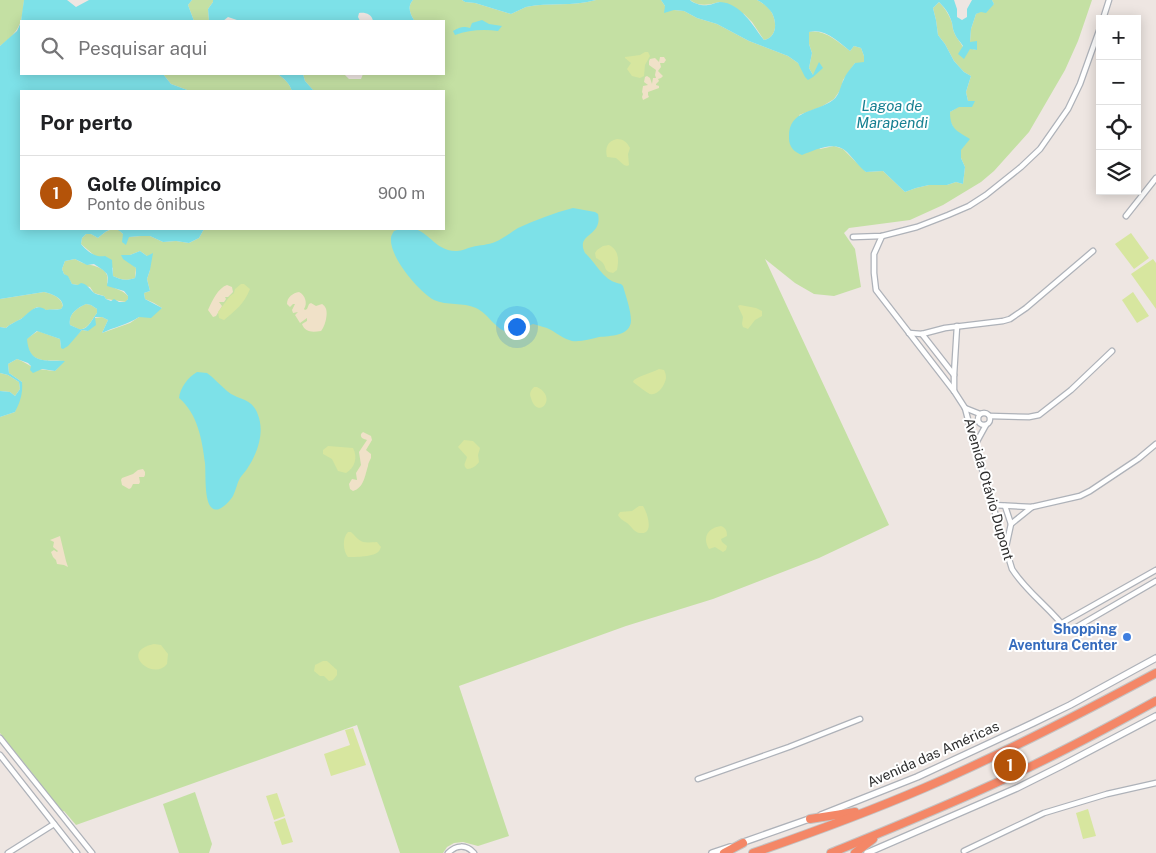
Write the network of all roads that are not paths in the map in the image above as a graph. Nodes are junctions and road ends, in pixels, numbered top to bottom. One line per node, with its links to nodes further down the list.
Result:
1 (1109, 0): 2 (street)
2 (1104, 15)
3 (1096, 39): 6 (street)
4 (1156, 178): 5 (street)
5 (1126, 216)
6 (882, 236): 7 (street); 10 (street, Avenida Otávio Dupont)
7 (853, 237)
8 (1093, 251): 9 (street)
9 (957, 326): 11 (street); 13 (street)
10 (909, 333): 11 (street); 14 (street, Avenida Otávio Dupont)
11 (922, 334): 13 (street)
12 (1112, 351): 17 (street)
13 (954, 375): 14 (street)
14 (954, 391): 15 (street, Avenida Otávio Dupont)
15 (965, 408): 16 (street); 20 (street, Avenida Otávio Dupont)
16 (980, 414): 17 (street); 18 (street)
17 (990, 416): 18 (street)
18 (986, 425): 20 (street)
19 (1156, 444): 23 (street)
20 (975, 446): 21 (street, Avenida Otávio Dupont)
21 (993, 505): 22 (street); 25 (street, Avenida Otávio Dupont)
22 (1005, 506): 23 (street); 24 (street)
23 (1032, 507): 24 (street)
24 (1011, 524): 25 (street)
25 (1005, 548): 28 (street, Avenida Otávio Dupont)
26 (1156, 570): 28 (street)
27 (1156, 580): 28 (street, Avenida Otávio Dupont)
28 (1062, 624)
29 (1156, 658): 39 (main road, Avenida das Américas)
30 (1156, 673): 38 (highway, Avenida das Américas)
31 (1156, 701): 41 (highway)
32 (1156, 716): 54 (main road)
33 (860, 719): 36 (street)
34 (0, 738): 46 (street)
35 (0, 755): 40 (street)
36 (698, 779)
37 (1156, 783): 43 (street)
38 (864, 812): 39 (highway); 51 (highway, Avenida das Américas)
39 (810, 819): 42 (main road, Avenida das Américas)
40 (54, 824): 44 (street); 45 (street)
41 (891, 828): 52 (highway); 53 (highway)
42 (743, 842): 49 (main road, Avenida das Américas); 50 (highway)
43 (964, 851)
44 (8, 853)
45 (77, 853)
46 (92, 853)
47 (448, 853): 48 (street)
48 (474, 853)
49 (712, 853)
50 (724, 853)
51 (753, 853)
52 (831, 853)
53 (855, 853)
54 (867, 853)

